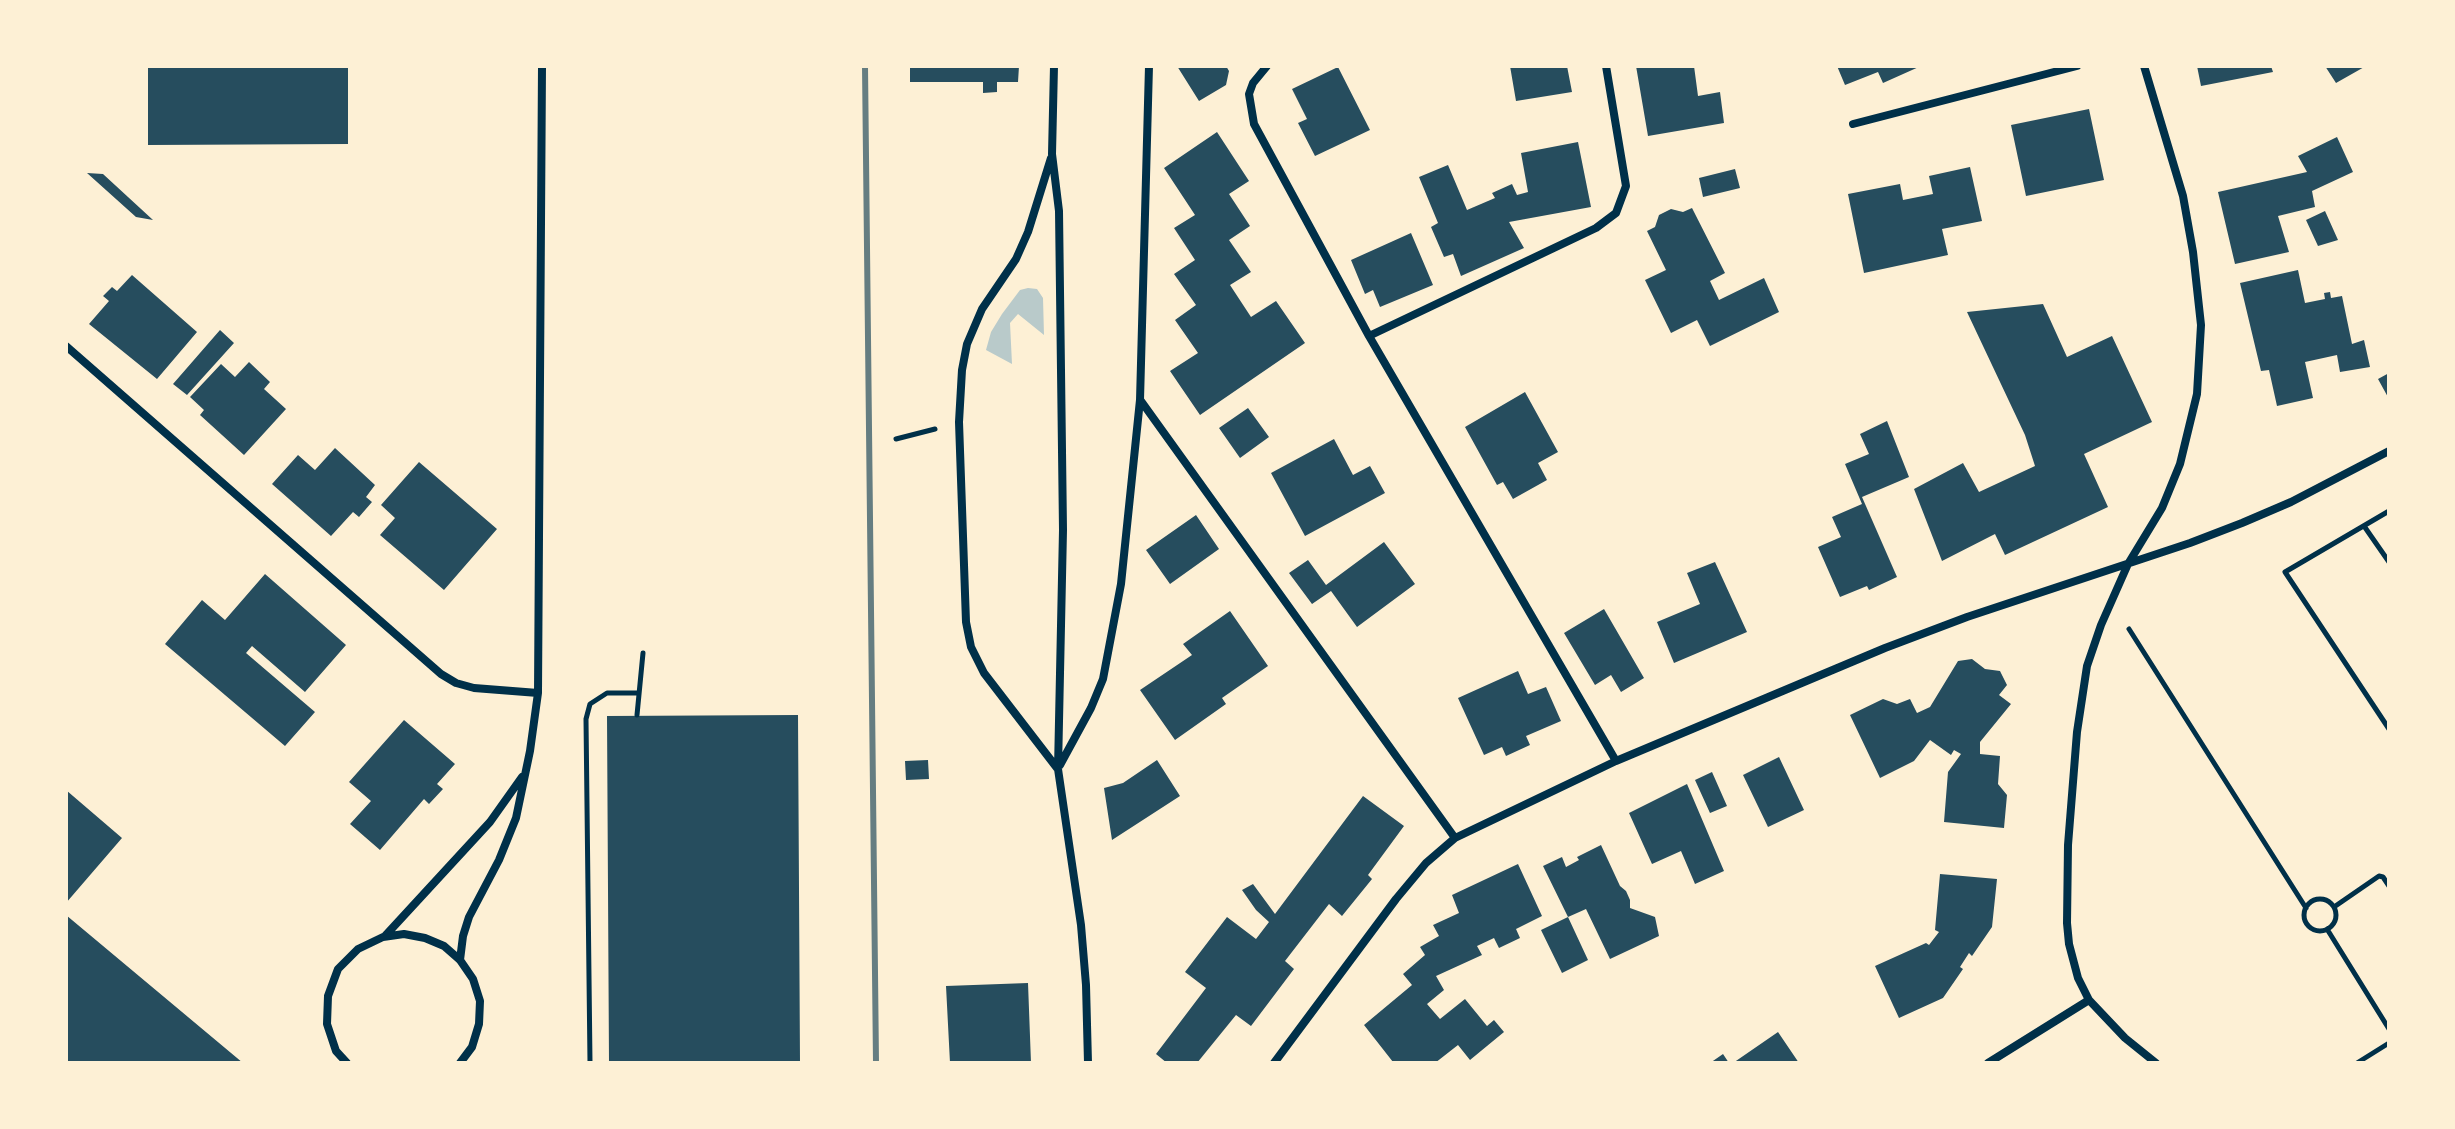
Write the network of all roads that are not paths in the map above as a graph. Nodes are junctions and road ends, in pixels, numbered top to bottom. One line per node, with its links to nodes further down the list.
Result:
1 (542, 66): 15 (street)
2 (1054, 66): 9 (street)
3 (1149, 66): 12 (street)
4 (1267, 66): 10 (street)
5 (1606, 66): 10 (street)
6 (2077, 66): 8 (street)
7 (2144, 66): 14 (street)
8 (1853, 124)
9 (1052, 154): 17 (street); 17 (street)
10 (1369, 336): 16 (street)
11 (66, 346): 15 (street)
12 (1140, 400): 17 (street); 19 (street)
13 (2389, 451): 14 (street)
14 (2128, 564): 16 (street); 22 (street)
15 (538, 693): 18 (street)
16 (1616, 761): 19 (street)
17 (1058, 769): 25 (street)
18 (524, 773): 20 (street); 21 (street)
19 (1455, 838): 26 (street)
20 (383, 937): 21 (street); 23 (street)
21 (460, 960): 24 (street)
22 (2089, 1000): 27 (street); 28 (street)
23 (347, 1063)
24 (460, 1063)
25 (1088, 1063)
26 (1274, 1063)
27 (1988, 1063)
28 (2156, 1063)

